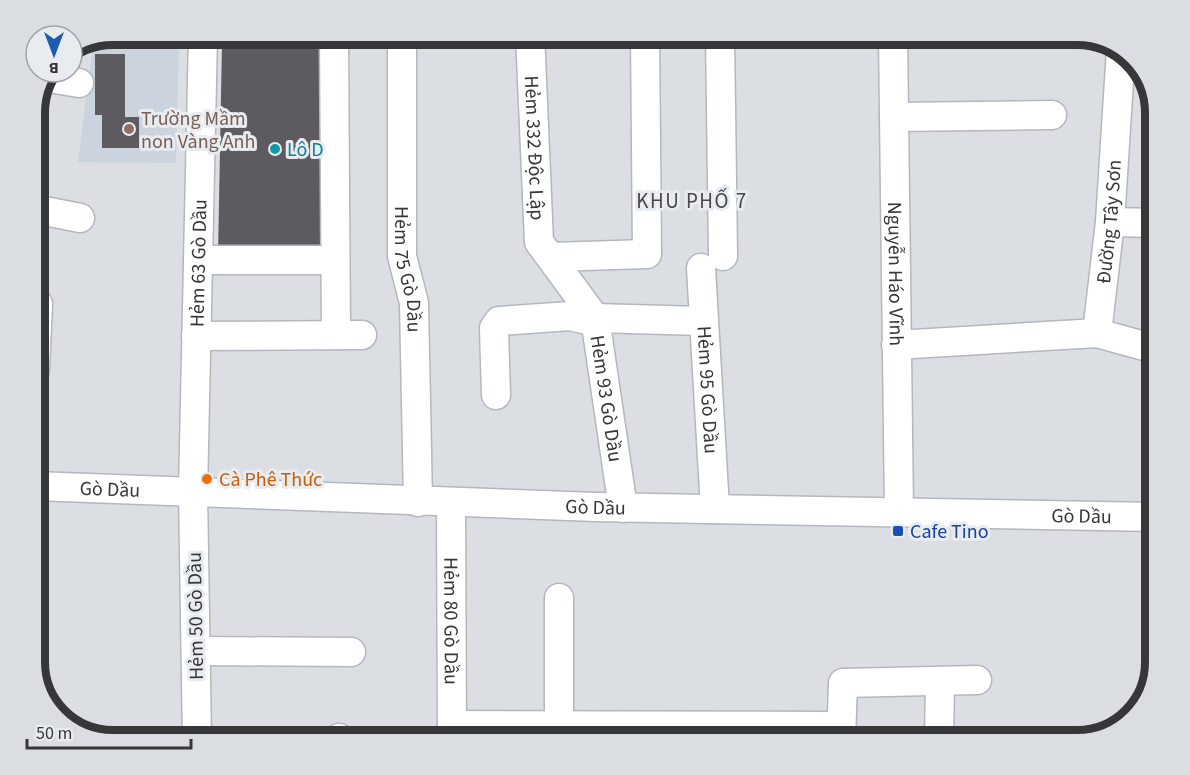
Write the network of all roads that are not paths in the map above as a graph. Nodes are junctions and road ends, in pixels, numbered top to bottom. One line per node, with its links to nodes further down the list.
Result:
1 (203, 45): 16 (street, Hẻm 63 Gò Dầu)
2 (334, 45): 17 (street)
3 (402, 45): 27 (street, Hẻm 75 Gò Dầu)
4 (530, 45): 15 (street, Hẻm 332 Độc Lập)
5 (645, 45): 15 (street)
6 (720, 45): 19 (street, Hẻm 95 Gò Dầu)
7 (893, 45): 10 (street, Nguyễn Háo Vĩnh)
8 (1121, 61): 13 (street, Đường Tây Sơn)
9 (1052, 115): 10 (street)
10 (894, 117): 22 (street, Nguyễn Háo Vĩnh)
11 (45, 211): 12 (street)
12 (80, 218)
13 (1110, 222): 14 (street); 20 (street, Đường Tây Sơn)
14 (1145, 223)
15 (552, 257): 18 (street, Hẻm 93 Gò Dầu)
16 (198, 260): 17 (street); 21 (street, Hẻm 63 Gò Dầu)
17 (334, 260): 21 (street)
18 (596, 320): 19 (street); 24 (street); 29 (street, Hẻm 93 Gò Dầu)
19 (702, 321): 30 (street, Hẻm 95 Gò Dầu)
20 (1097, 333): 22 (street); 23 (street)
21 (196, 336): 26 (street, Hẻm 63 Gò Dầu)
22 (896, 345): 31 (street, Nguyễn Háo Vĩnh)
23 (1145, 346)
24 (496, 394)
25 (45, 486): 26 (street, Gò Dầu)
26 (193, 492): 27 (street, Gò Dầu); 34 (street, Hẻm 50 Gò Dầu)
27 (418, 502): 28 (street, Gò Dầu)
28 (452, 503): 29 (street, Gò Dầu); 40 (street, Hẻm 80 Gò Dầu)
29 (623, 507): 30 (street, Gò Dầu)
30 (715, 509): 31 (street, Gò Dầu)
31 (899, 513): 32 (street, Gò Dầu)
32 (1145, 517)
33 (559, 598): 38 (street)
34 (196, 651): 35 (street); 39 (street, Hẻm 50 Gò Dầu)
35 (351, 652)
36 (977, 680): 37 (street)
37 (940, 681): 43 (street); 44 (street)
38 (559, 726): 41 (street); 42 (street)
39 (197, 730)
40 (452, 730)
41 (498, 730)
42 (720, 730)
43 (841, 730)
44 (939, 730)

